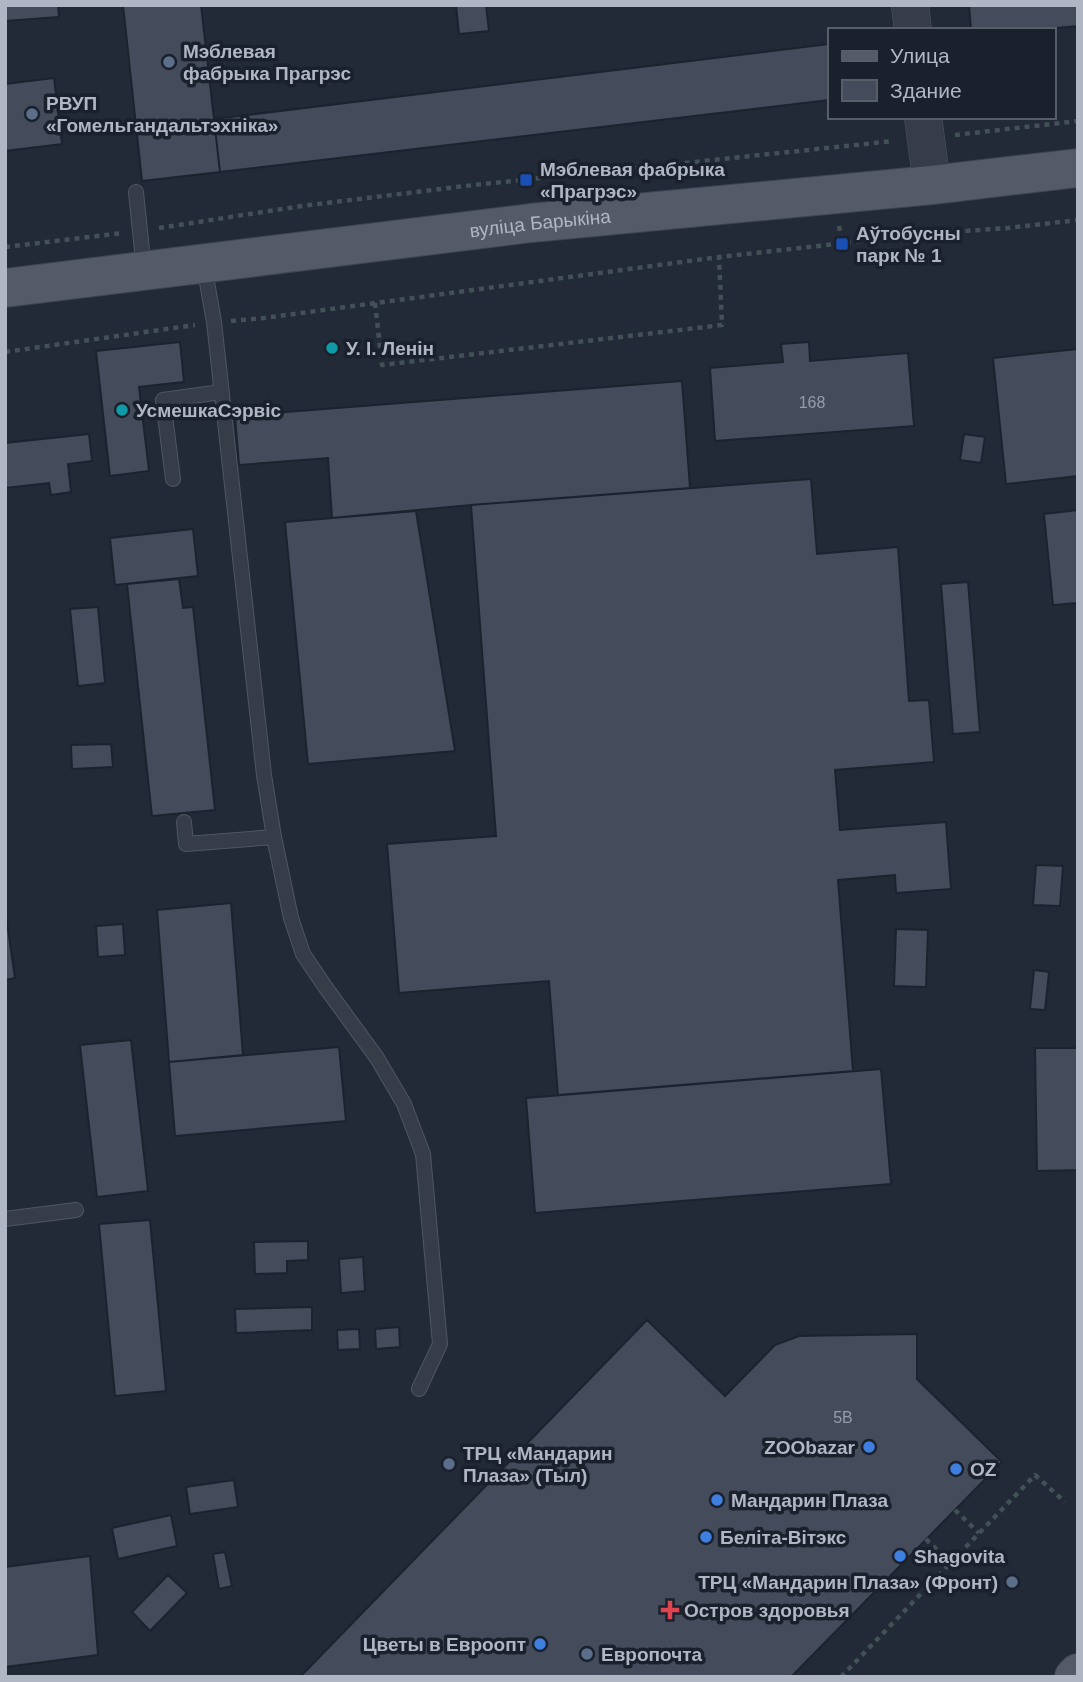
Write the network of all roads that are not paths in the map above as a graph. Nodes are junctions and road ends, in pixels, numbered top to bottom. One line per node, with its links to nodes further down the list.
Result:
1 (910, 5): 2 (street)
2 (913, 28)
3 (924, 128): 5 (street)
4 (1078, 168): 5 (main road, вуліца Барыкіна)
5 (932, 185): 7 (main road, вуліца Барыкіна)
6 (136, 192): 8 (lane)
7 (203, 264): 8 (main road, вуліца Барыкіна); 10 (lane)
8 (144, 271): 9 (main road, вуліца Барыкіна)
9 (5, 288)
10 (221, 392): 11 (lane); 13 (lane)
11 (173, 479)
12 (184, 822): 13 (lane)
13 (274, 837): 16 (lane)
14 (76, 1210): 15 (lane)
15 (5, 1219)
16 (419, 1389)
17 (1078, 1673): 18 (main road)
18 (1074, 1677)

